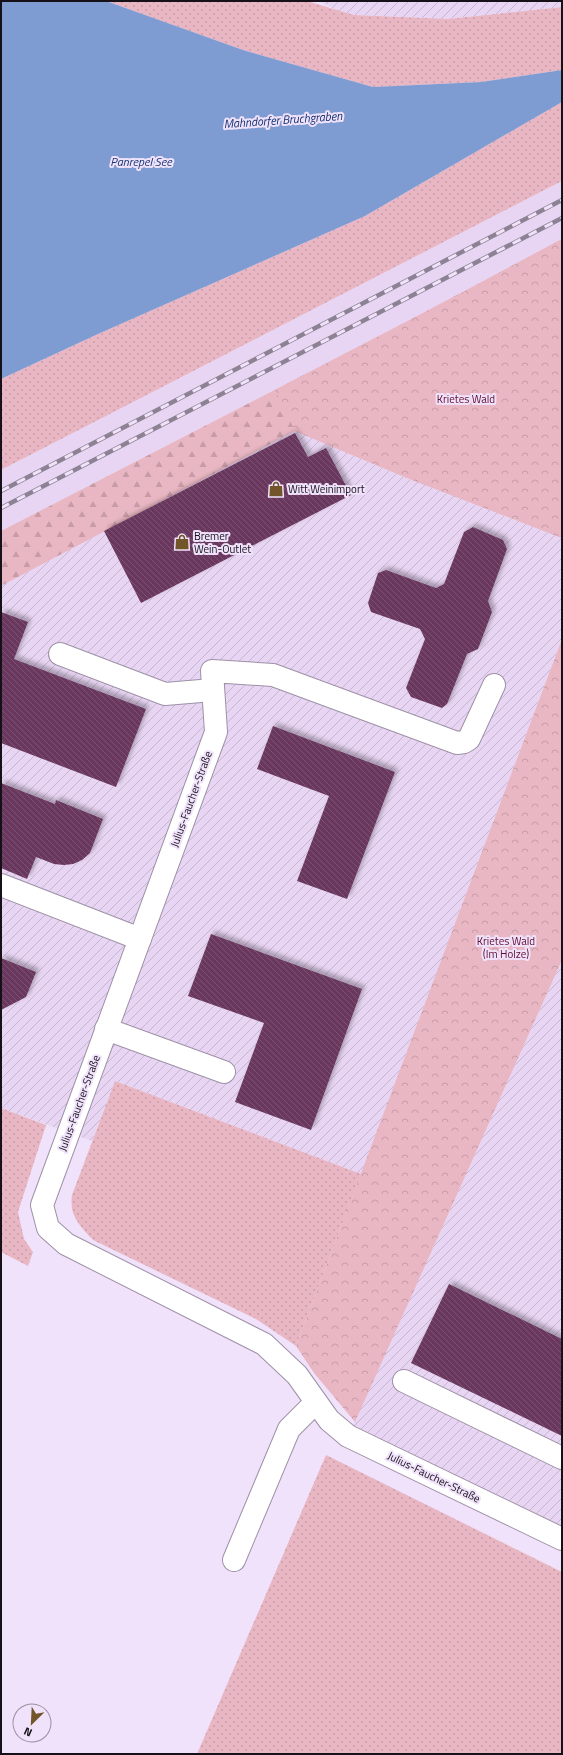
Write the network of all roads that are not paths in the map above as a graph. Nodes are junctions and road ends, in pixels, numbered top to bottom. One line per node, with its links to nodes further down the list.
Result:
1 (60, 654): 2 (street)
2 (213, 681): 3 (street); 5 (street, Julius-Faucher-Straße)
3 (494, 685)
4 (1, 885): 5 (street)
5 (140, 939): 6 (street, Julius-Faucher-Straße)
6 (106, 1029): 7 (street); 9 (street, Julius-Faucher-Straße)
7 (224, 1072)
8 (404, 1381): 10 (street)
9 (316, 1402): 11 (street, Julius-Faucher-Straße); 12 (street)
10 (562, 1458)
11 (562, 1539)
12 (234, 1560)

